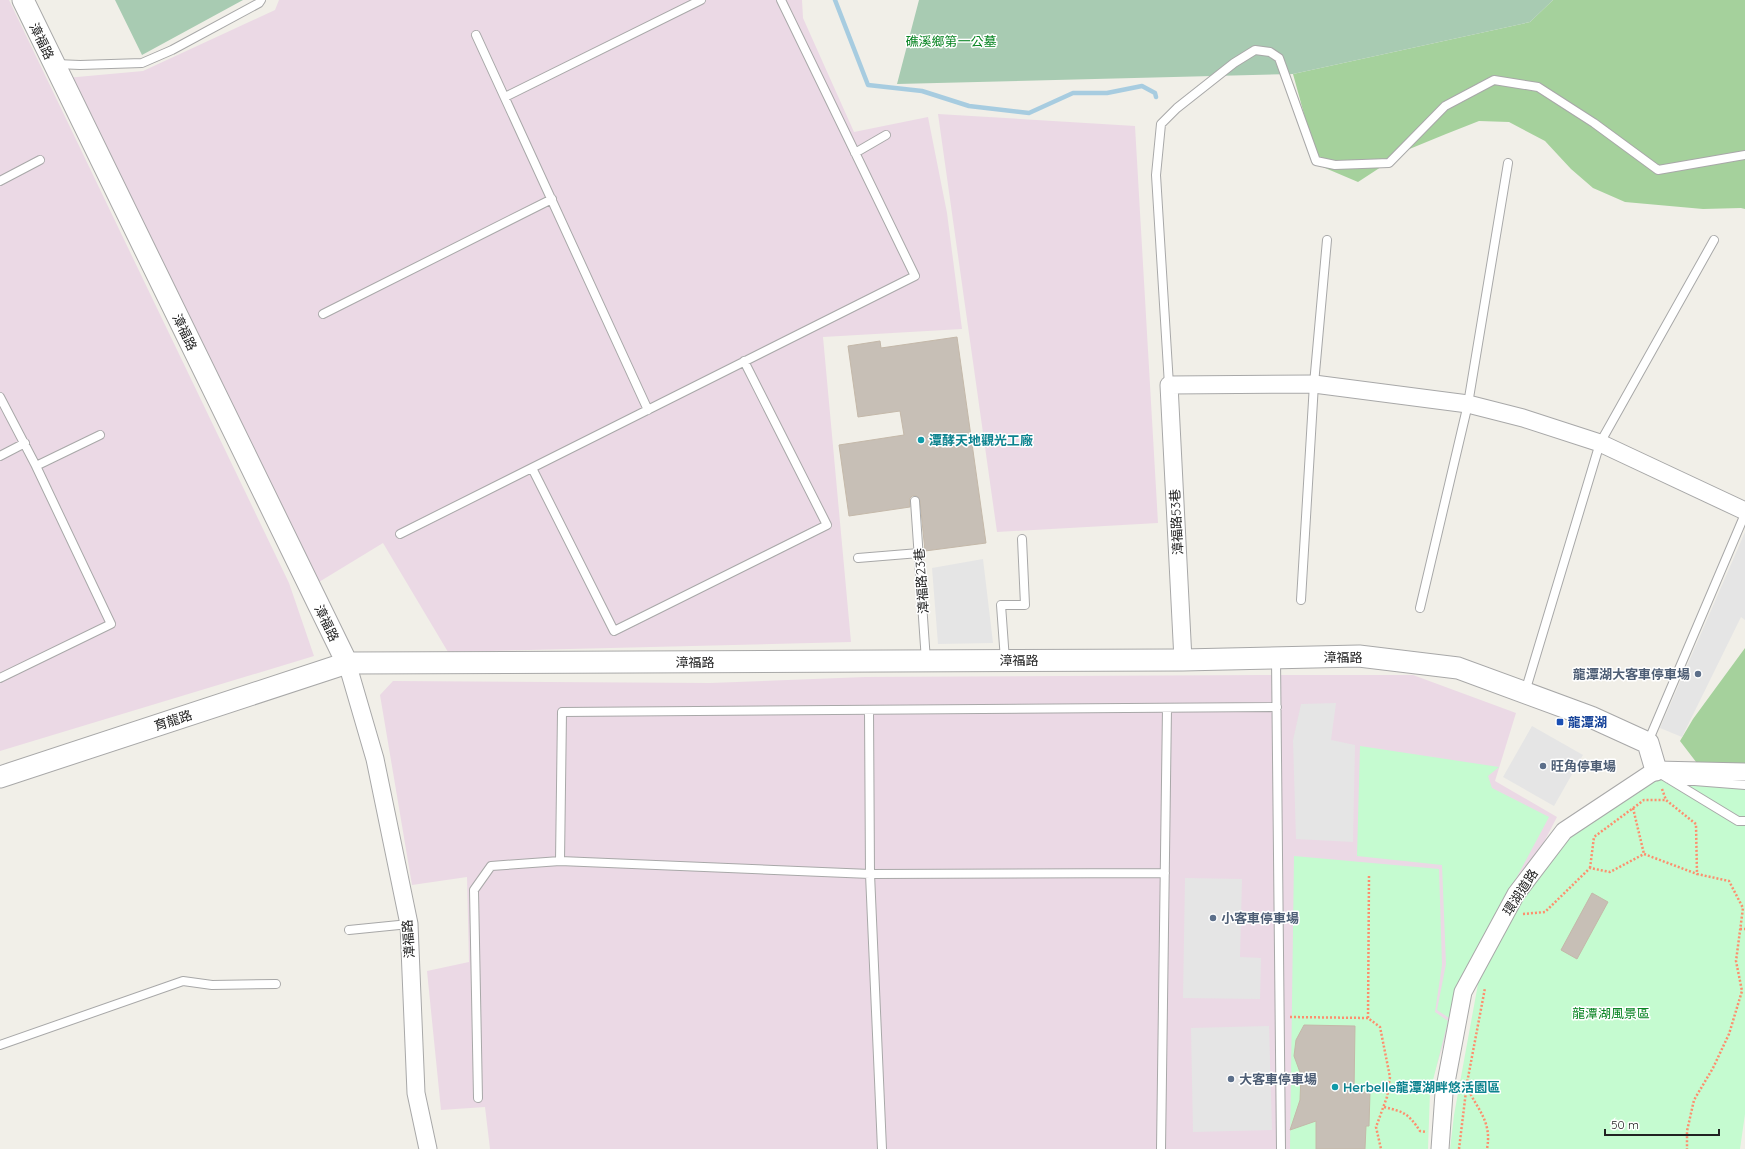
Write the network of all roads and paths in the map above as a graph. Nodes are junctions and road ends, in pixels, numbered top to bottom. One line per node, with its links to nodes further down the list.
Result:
1 (23, 0): 6 (street, 漳福路)
2 (261, 0): 6 (lane)
3 (701, 0): 7 (lane)
4 (781, 0): 9 (lane)
5 (476, 35): 7 (lane)
6 (53, 63): 42 (street, 漳福路)
7 (505, 97): 14 (lane)
8 (886, 136): 9 (lane)
9 (855, 152): 18 (lane)
10 (1745, 155): 20 (lane)
11 (40, 160): 13 (lane)
12 (1508, 163): 22 (lane)
13 (0, 181)
14 (552, 199): 17 (lane); 23 (lane)
15 (1327, 240): 19 (lane)
16 (1714, 240): 26 (lane)
17 (323, 314)
18 (744, 362): 23 (lane); 29 (lane)
19 (1314, 384): 20 (street); 22 (street); 36 (lane)
20 (1169, 385): 40 (street, 漳福路53巷)
21 (0, 396): 25 (lane)
22 (1468, 404): 26 (street); 37 (lane)
23 (648, 410): 29 (lane)
24 (100, 435): 28 (lane)
25 (24, 443): 27 (lane); 28 (lane)
26 (1600, 443): 31 (street); 44 (lane)
27 (0, 456)
28 (36, 466): 43 (lane)
29 (532, 468): 32 (lane)
30 (915, 501): 34 (lane, 漳福路23巷)
31 (1745, 513): 48 (lane)
32 (400, 534)
33 (1022, 539): 39 (lane)
34 (919, 553): 35 (lane); 41 (lane, 漳福路23巷)
35 (858, 558)
36 (1301, 600)
37 (1420, 608)
38 (1276, 658): 40 (street, 漳福路); 44 (street, 漳福路); 45 (lane)
39 (1005, 660): 40 (street, 漳福路); 41 (street, 漳福路)
40 (1183, 660)
41 (926, 661): 42 (street, 漳福路)
42 (347, 663): 51 (street, 育龍路); 64 (street, 漳福路)
43 (0, 678)
44 (1525, 693): 48 (street, 漳福路)
45 (1277, 707): 46 (lane); 70 (lane)
46 (1167, 708): 47 (lane); 59 (lane)
47 (869, 710): 57 (lane); 60 (lane)
48 (1648, 743): 50 (street)
49 (1745, 772): 50 (street)
50 (1661, 774): 52 (lane); 53 (path); 55 (lane); 76 (street, 環湖道路)
51 (0, 777)
52 (1745, 785)
53 (1666, 800): 54 (path); 61 (path)
54 (1633, 808): 56 (path); 58 (path)
55 (1745, 821)
56 (1644, 854): 58 (path); 61 (path)
57 (560, 861): 60 (lane); 74 (lane)
58 (1590, 868): 63 (path)
59 (1165, 873): 60 (lane); 79 (lane)
60 (870, 874): 78 (lane)
61 (1697, 874): 65 (path)
62 (1369, 875): 71 (path)
63 (1518, 919)
64 (409, 924): 67 (lane); 77 (street, 漳福路)
65 (1740, 929): 66 (path); 84 (path)
66 (1745, 929)
67 (349, 930)
68 (276, 984): 72 (lane)
69 (1485, 986): 73 (path)
70 (1280, 1017): 71 (path); 80 (lane)
71 (1368, 1018): 75 (path)
72 (0, 1045)
73 (1466, 1087): 82 (path); 83 (path)
74 (478, 1098)
75 (1384, 1107): 76 (path); 81 (path)
76 (1441, 1142)
77 (428, 1149)
78 (882, 1149)
79 (1161, 1149)
80 (1281, 1149)
81 (1381, 1149)
82 (1459, 1149)
83 (1487, 1149)
84 (1687, 1149)

